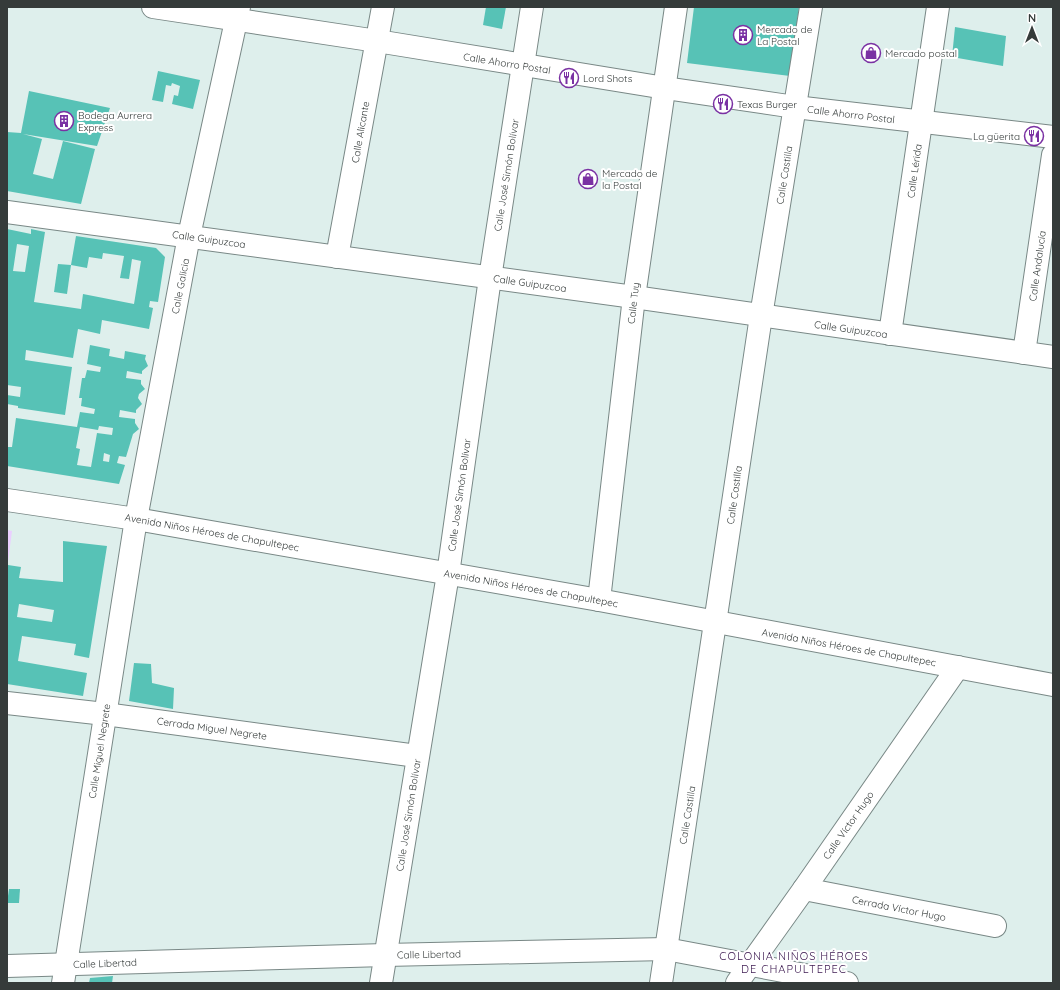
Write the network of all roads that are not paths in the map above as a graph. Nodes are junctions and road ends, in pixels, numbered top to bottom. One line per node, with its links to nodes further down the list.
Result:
1 (153, 7): 7 (street, Calle Ahorro Postal)
2 (383, 7): 8 (street, Calle Alicante)
3 (532, 7): 9 (street, Calle José Simón Bolívar)
4 (676, 7): 10 (street, Calle Tuy)
5 (811, 7): 11 (street, Calle Castilla)
6 (938, 7): 12 (street, Calle Lérida)
7 (238, 14): 8 (street, Calle Ahorro Postal); 16 (street, Calle Galicia)
8 (377, 41): 9 (street, Calle Ahorro Postal); 17 (street, Calle Alicante)
9 (523, 65): 10 (street, Calle Ahorro Postal); 18 (street, Calle José Simón Bolívar)
10 (664, 88): 11 (street, Calle Ahorro Postal); 19 (street, Calle Tuy)
11 (795, 107): 12 (street, Calle Ahorro Postal); 20 (street, Calle Castilla)
12 (921, 122): 13 (street, Calle Ahorro Postal); 21 (street, Calle Lérida)
13 (1053, 136)
14 (1053, 155): 22 (street, Calle Andalucía)
15 (7, 212): 16 (street, Calle Guipuzcoa)
16 (189, 236): 17 (street, Calle Guipuzcoa); 25 (street, Calle Galicia)
17 (337, 257): 18 (street, Calle Guipuzcoa)
18 (490, 278): 19 (street, Calle Guipuzcoa); 26 (street, Calle José Simón Bolívar)
19 (634, 297): 20 (street, Calle Guipuzcoa); 27 (street, Calle Tuy)
20 (761, 316): 21 (street, Calle Guipuzcoa); 28 (street, Calle Castilla)
21 (890, 334): 22 (street, Calle Guipuzcoa)
22 (1024, 353): 23 (street, Calle Guipuzcoa)
23 (1053, 357)
24 (7, 500): 25 (street, Avenida Niños Héroes de Chapultepec)
25 (136, 519): 26 (street, Avenida Niños Héroes de Chapultepec); 32 (street, Calle Miguel Negrete)
26 (448, 574): 27 (street, Avenida Niños Héroes de Chapultepec); 33 (street, Calle José Simón Bolívar)
27 (599, 600): 28 (street, Avenida Niños Héroes de Chapultepec)
28 (716, 622): 29 (street, Avenida Niños Héroes de Chapultepec); 36 (street, Calle Castilla)
29 (958, 667): 30 (street, Avenida Niños Héroes de Chapultepec); 34 (street, Calle Víctor Hugo)
30 (1053, 685)
31 (7, 703): 32 (street, Cerrada Miguel Negrete)
32 (104, 714): 33 (street, Cerrada Miguel Negrete); 40 (street, Calle Miguel Negrete)
33 (417, 756): 37 (street, Calle José Simón Bolívar)
34 (804, 890): 35 (street, Cerrada Víctor Hugo); 39 (street, Calle Víctor Hugo)
35 (995, 926)
36 (666, 949): 37 (street, Calle Libertad); 39 (street, Calle Libertad); 42 (street, Calle Castilla)
37 (385, 955): 40 (street, Calle Libertad); 41 (street, Calle José Simón Bolívar)
38 (7, 966): 40 (street, Calle Libertad)
39 (750, 966): 43 (street, Calle Víctor Hugo); 44 (street, Calle Libertad)
40 (64, 974)
41 (381, 983)
42 (661, 983)
43 (737, 983)
44 (847, 983)

